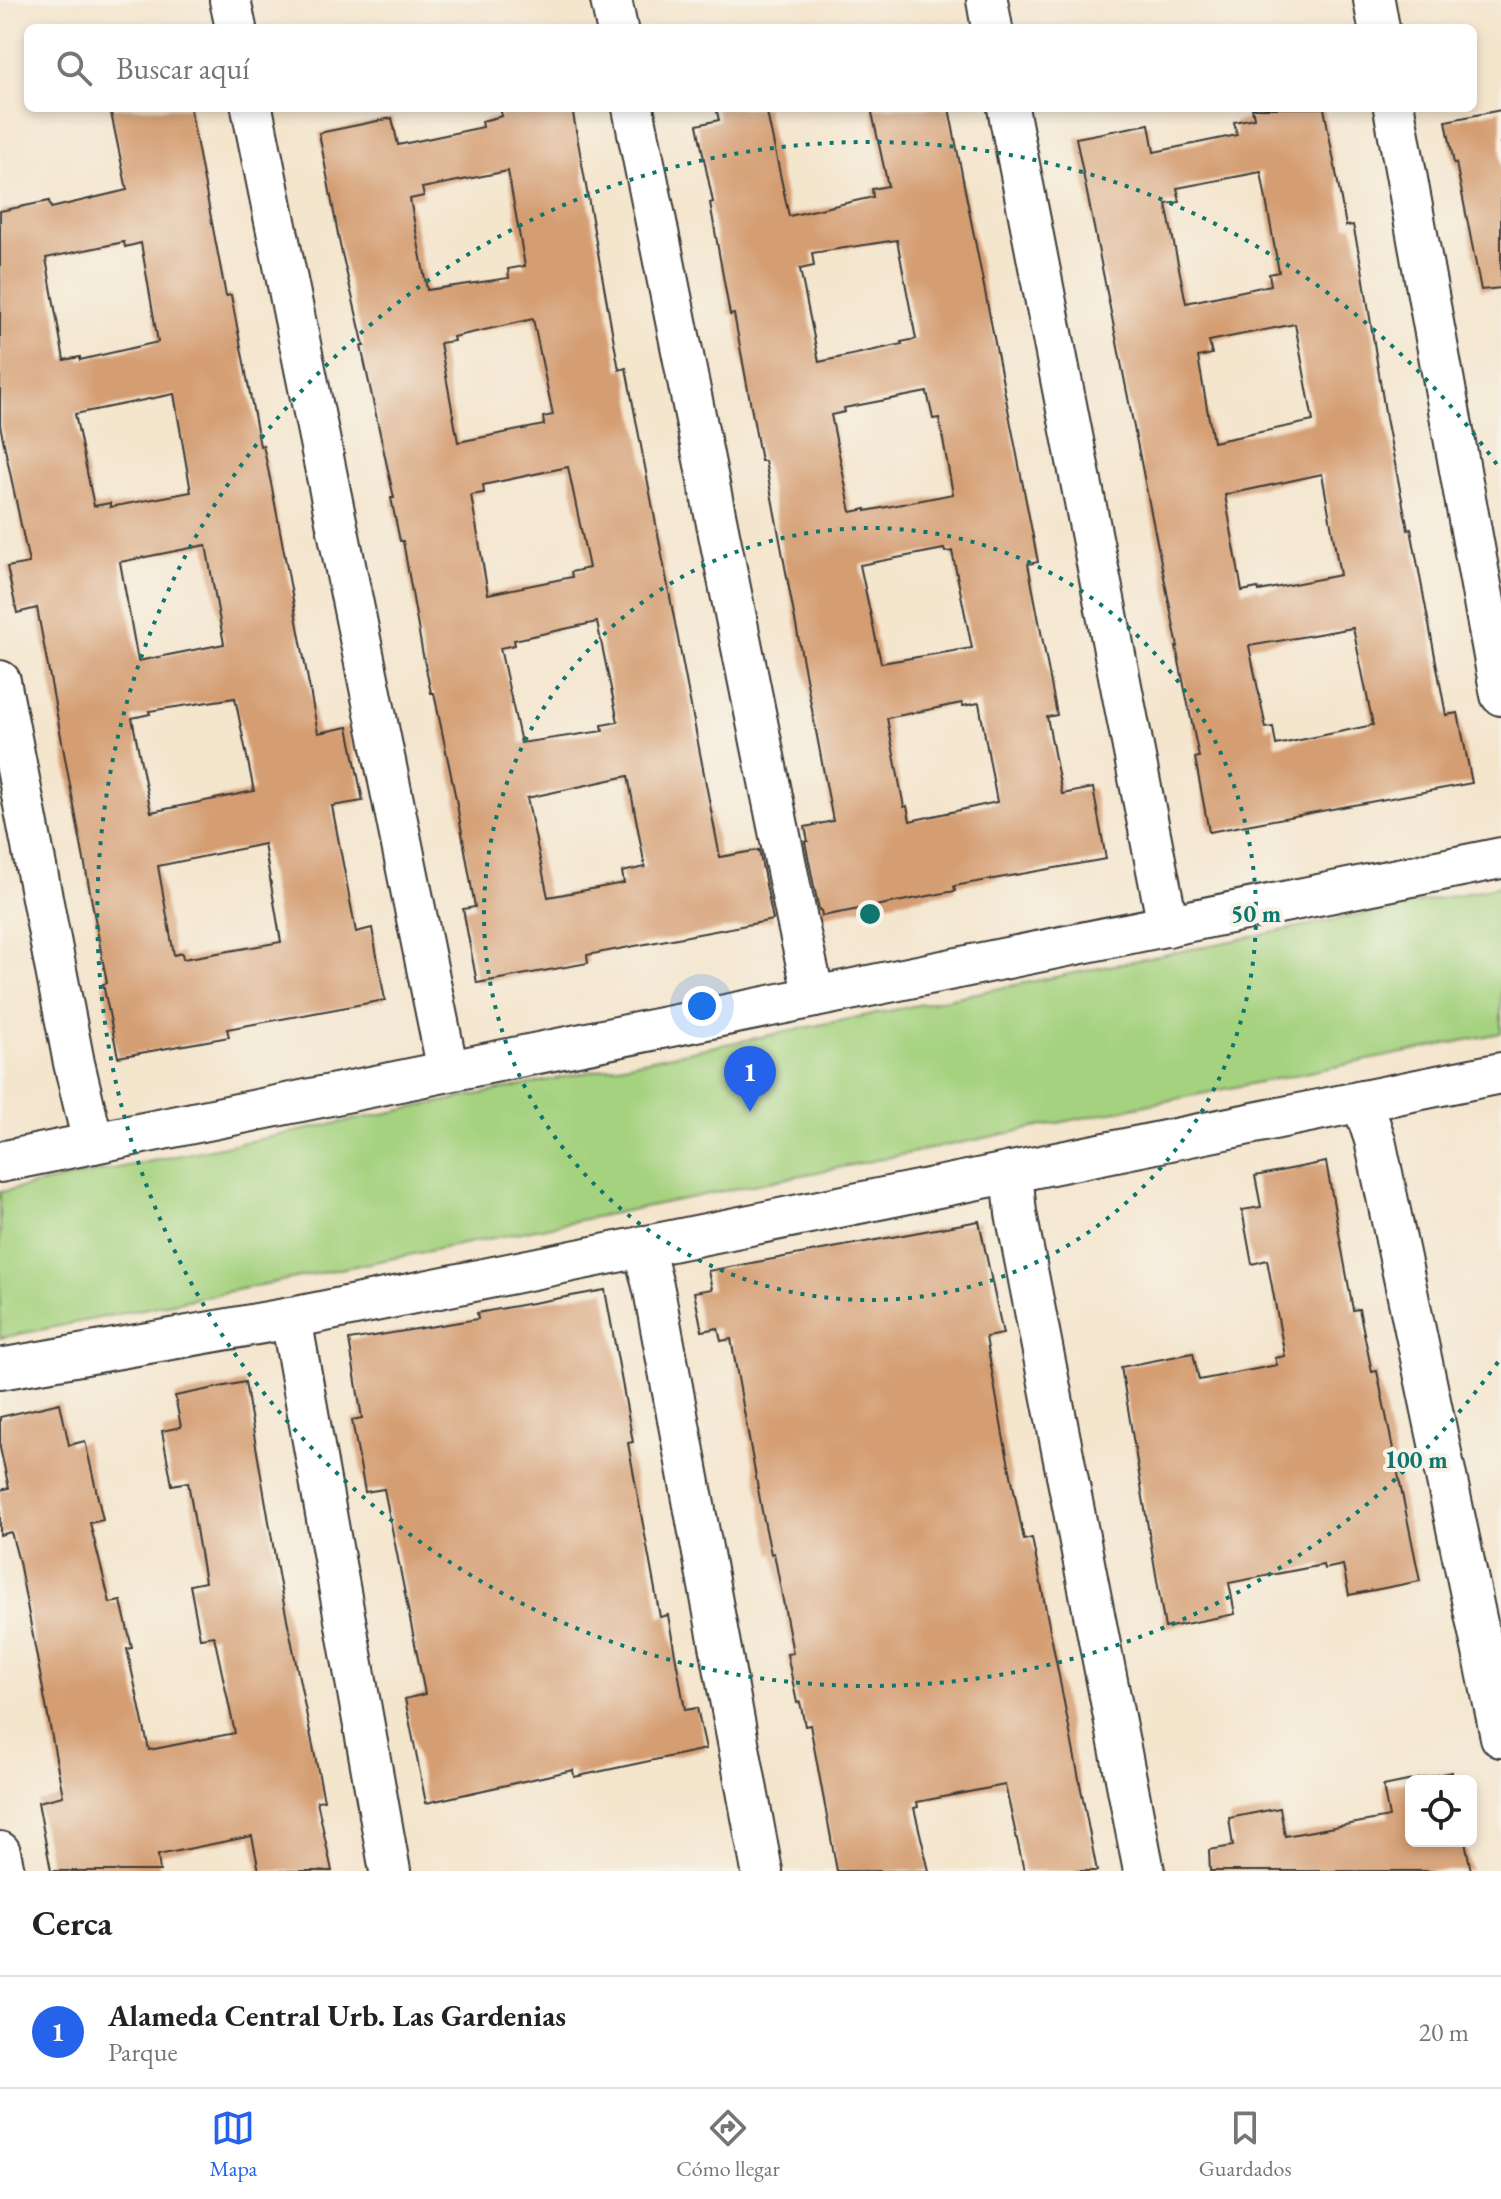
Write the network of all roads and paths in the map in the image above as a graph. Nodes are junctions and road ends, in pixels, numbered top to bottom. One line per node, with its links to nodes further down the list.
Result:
1 (230, 0): 5 (street)
2 (611, 0): 6 (street)
3 (987, 0): 7 (street)
4 (1374, 0): 8 (street)
5 (235, 24)
6 (616, 24)
7 (991, 24)
8 (1378, 24)
9 (253, 112): 18 (street)
10 (634, 112): 17 (street)
11 (1009, 112): 16 (street)
12 (1395, 112): 14 (street)
13 (0, 681): 21 (street)
14 (1501, 695)
15 (1501, 858): 16 (street)
16 (1168, 926): 17 (street)
17 (814, 997): 18 (street)
18 (448, 1071): 21 (street)
19 (1501, 1073): 20 (street)
20 (1362, 1101): 23 (street); 27 (street)
21 (93, 1143): 22 (street)
22 (0, 1162)
23 (1012, 1172): 24 (street); 32 (street)
24 (643, 1246): 25 (street); 31 (street)
25 (291, 1318): 26 (street); 30 (street)
26 (0, 1369)
27 (1501, 1737)
28 (0, 1852): 29 (street)
29 (4, 1871)
30 (390, 1871)
31 (762, 1871)
32 (1144, 1871)

